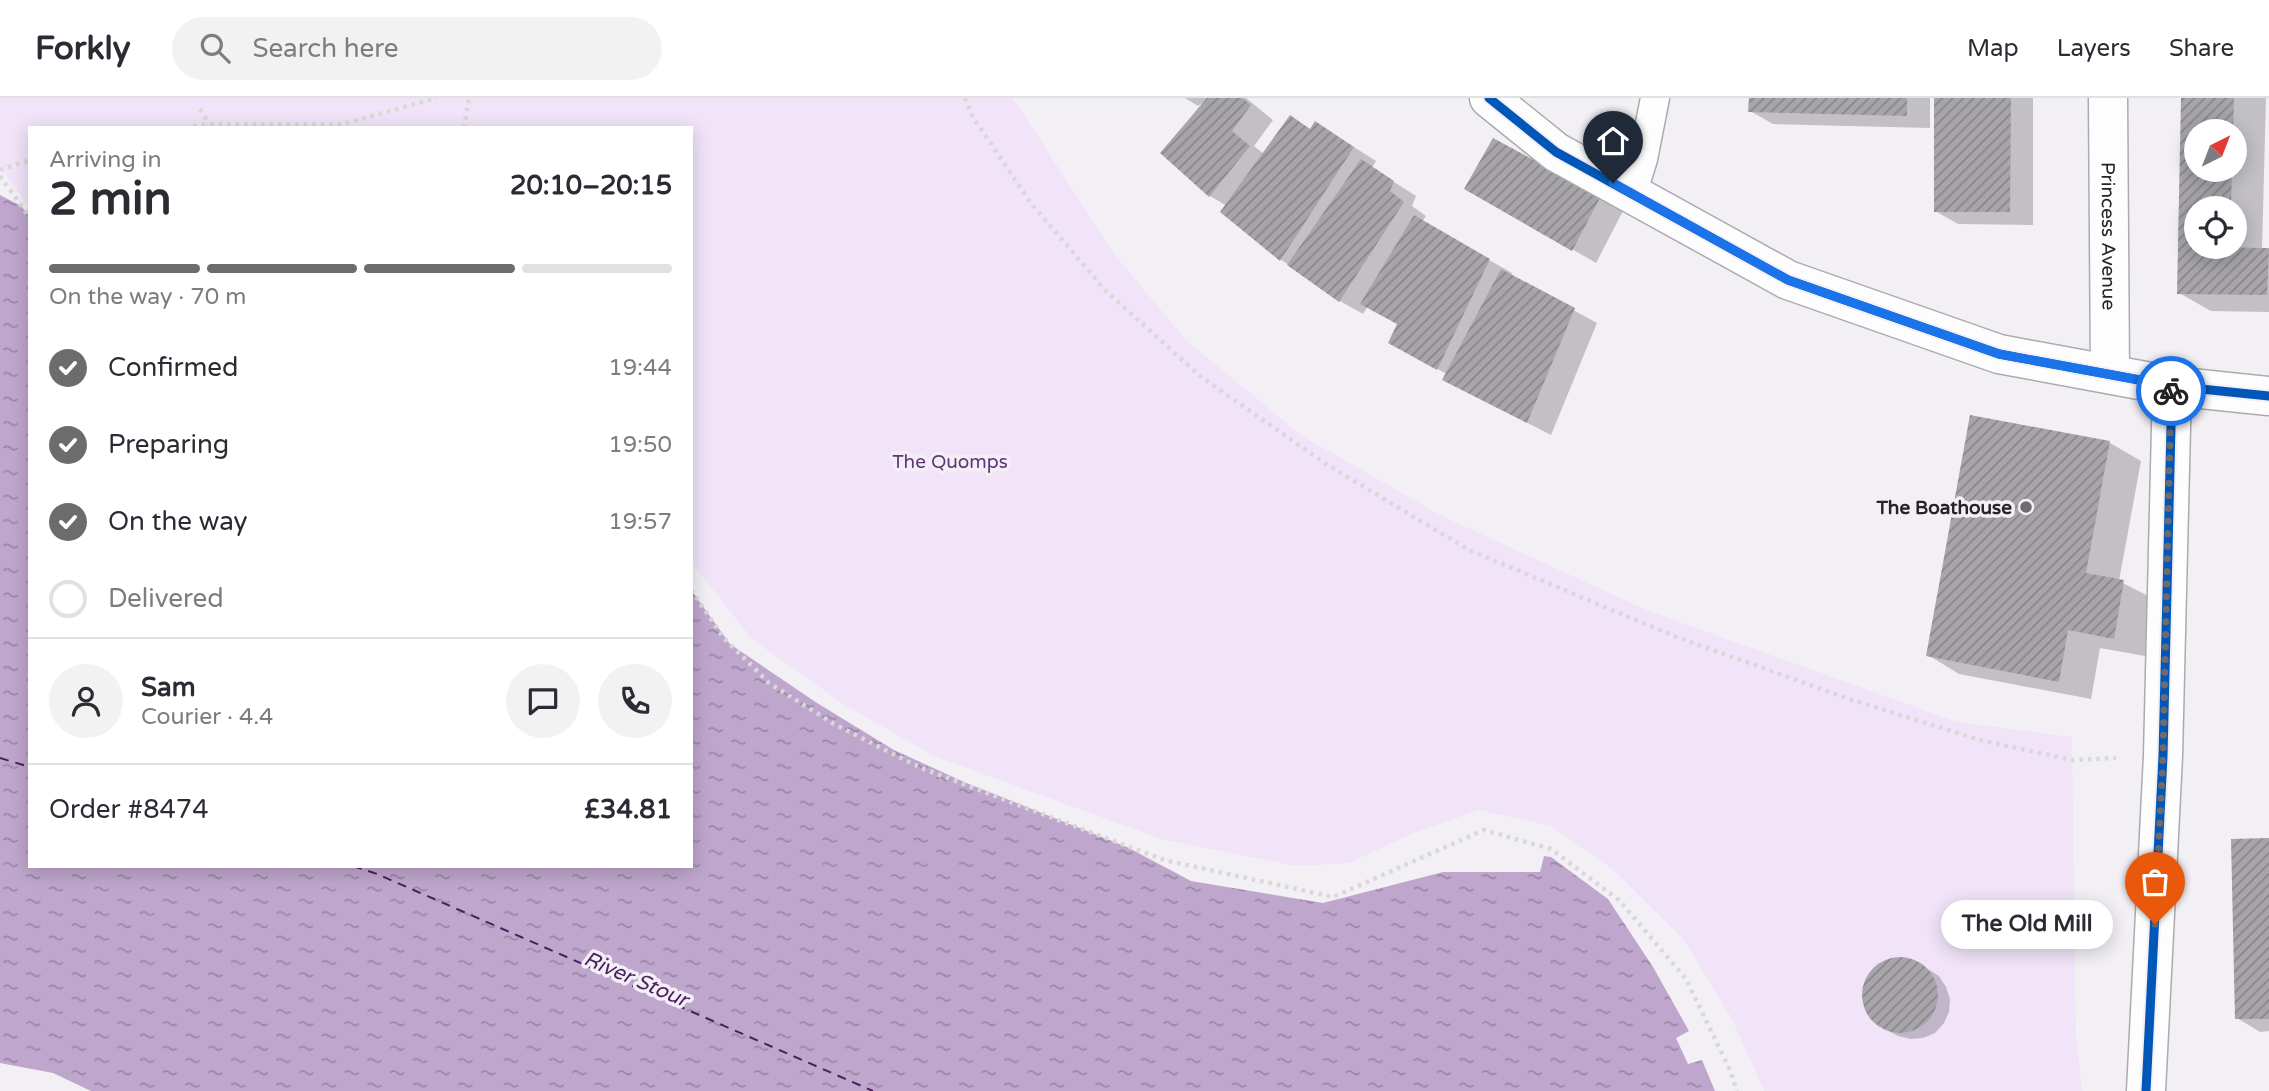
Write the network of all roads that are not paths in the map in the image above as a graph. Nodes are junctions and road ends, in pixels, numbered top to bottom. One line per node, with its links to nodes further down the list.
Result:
1 (1489, 98): 4 (street)
2 (1655, 98): 4 (lane)
3 (2108, 98): 5 (street, Princess Avenue)
4 (1632, 194): 5 (street)
5 (2110, 374): 6 (street)
6 (2172, 386): 7 (street); 8 (street)
7 (2269, 396)
8 (2146, 1091)

